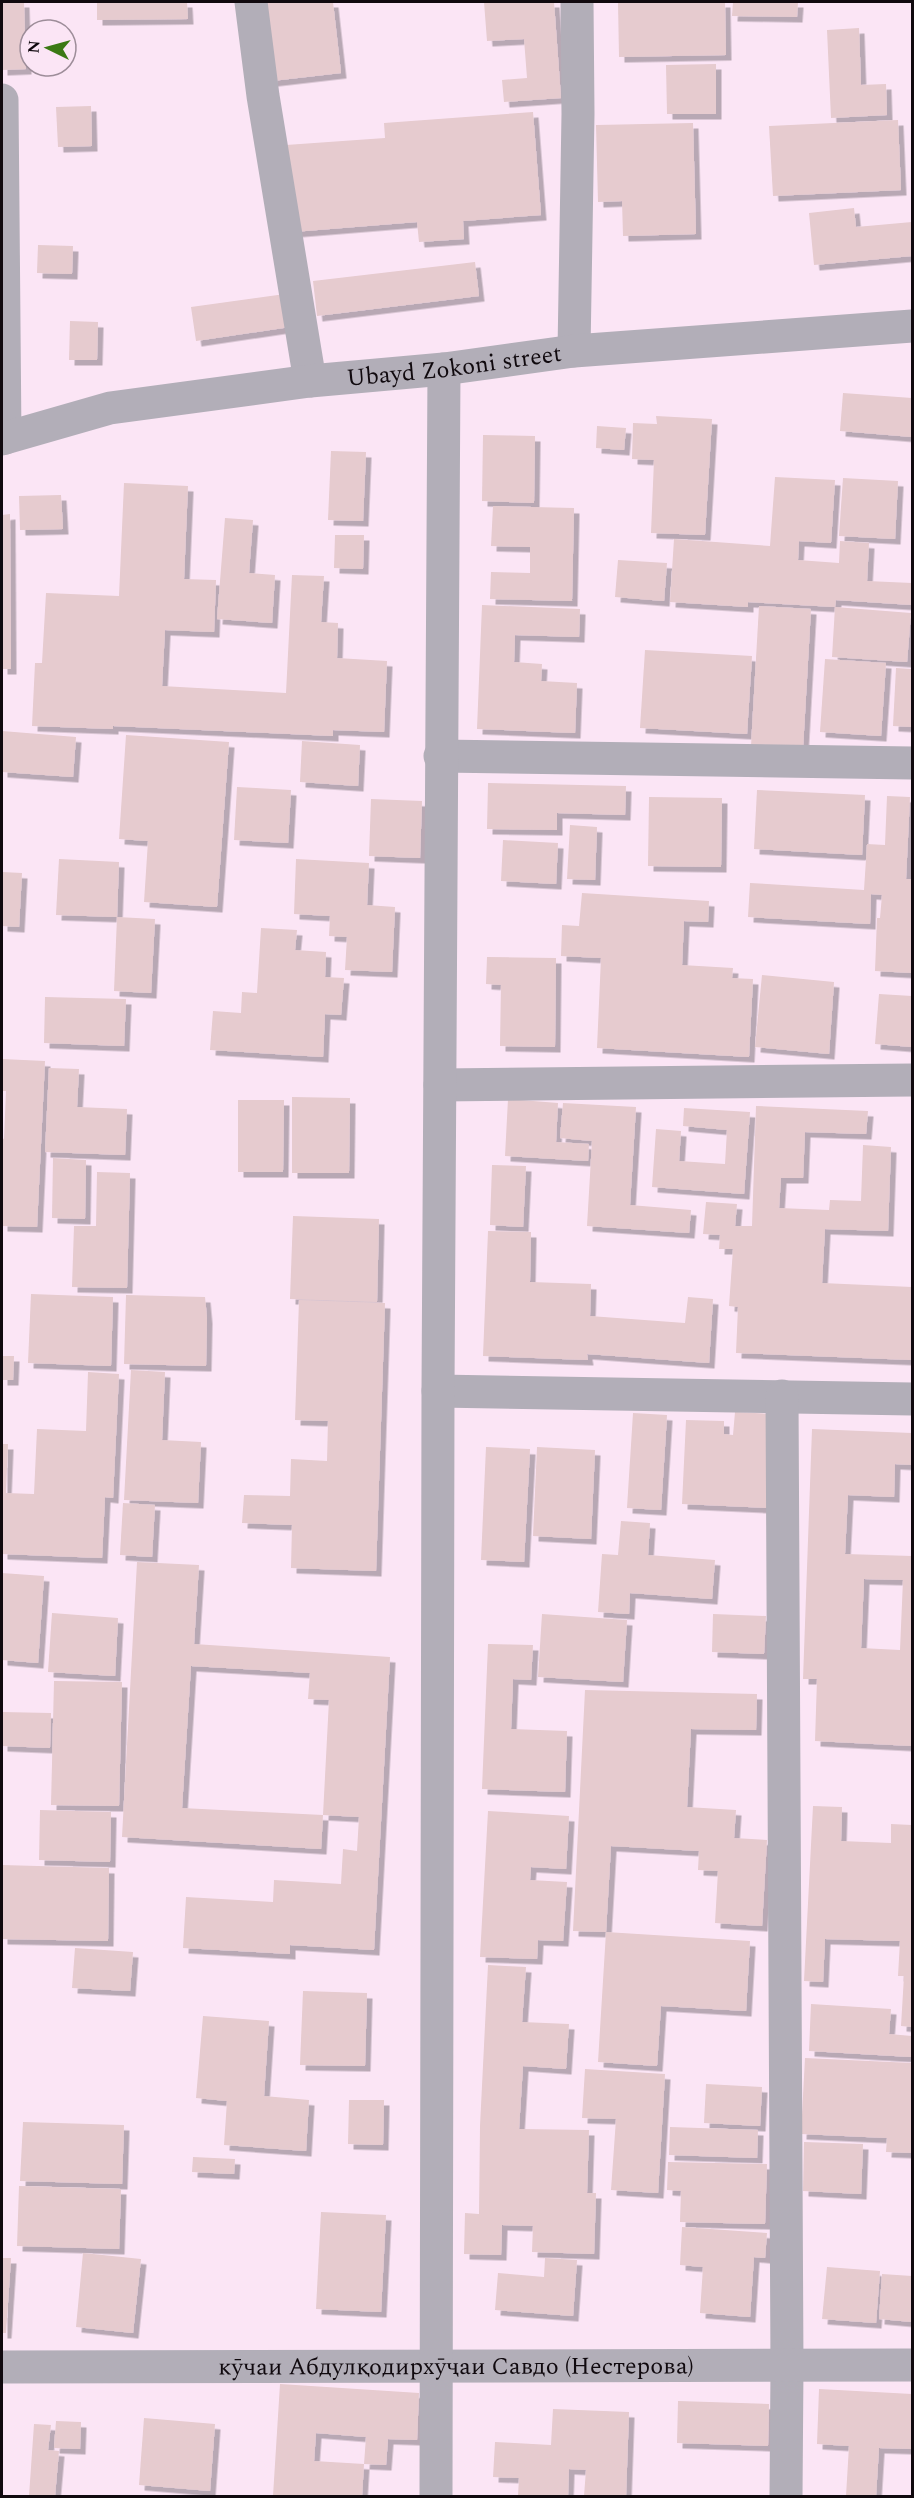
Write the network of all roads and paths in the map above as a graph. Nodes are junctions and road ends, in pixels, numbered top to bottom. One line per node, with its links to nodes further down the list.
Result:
1 (250, 2): 7 (street)
2 (577, 2): 5 (street)
3 (2, 100): 8 (street)
4 (912, 326): 5 (street, Ubayd Zokoni street)
5 (574, 351): 6 (street, Ubayd Zokoni street)
6 (444, 369): 7 (street, Ubayd Zokoni street); 9 (street)
7 (310, 381): 8 (street, Ubayd Zokoni street)
8 (3, 439)
9 (440, 756): 10 (street); 12 (street)
10 (912, 763)
11 (912, 1080): 12 (street)
12 (440, 1085): 13 (street)
13 (438, 1391): 14 (street); 19 (street)
14 (782, 1396): 15 (street); 18 (street)
15 (912, 1399)
16 (912, 2365): 18 (street, кӯчаи Абдулқодирхӯҷаи Савдо (Нестерова))
17 (2, 2367): 19 (street, кӯчаи Абдулқодирхӯҷаи Савдо (Нестерова))
18 (788, 2367): 19 (street, кӯчаи Абдулқодирхӯҷаи Савдо (Нестерова)); 21 (street)
19 (437, 2368): 20 (street)
20 (436, 2496)
21 (786, 2496)

